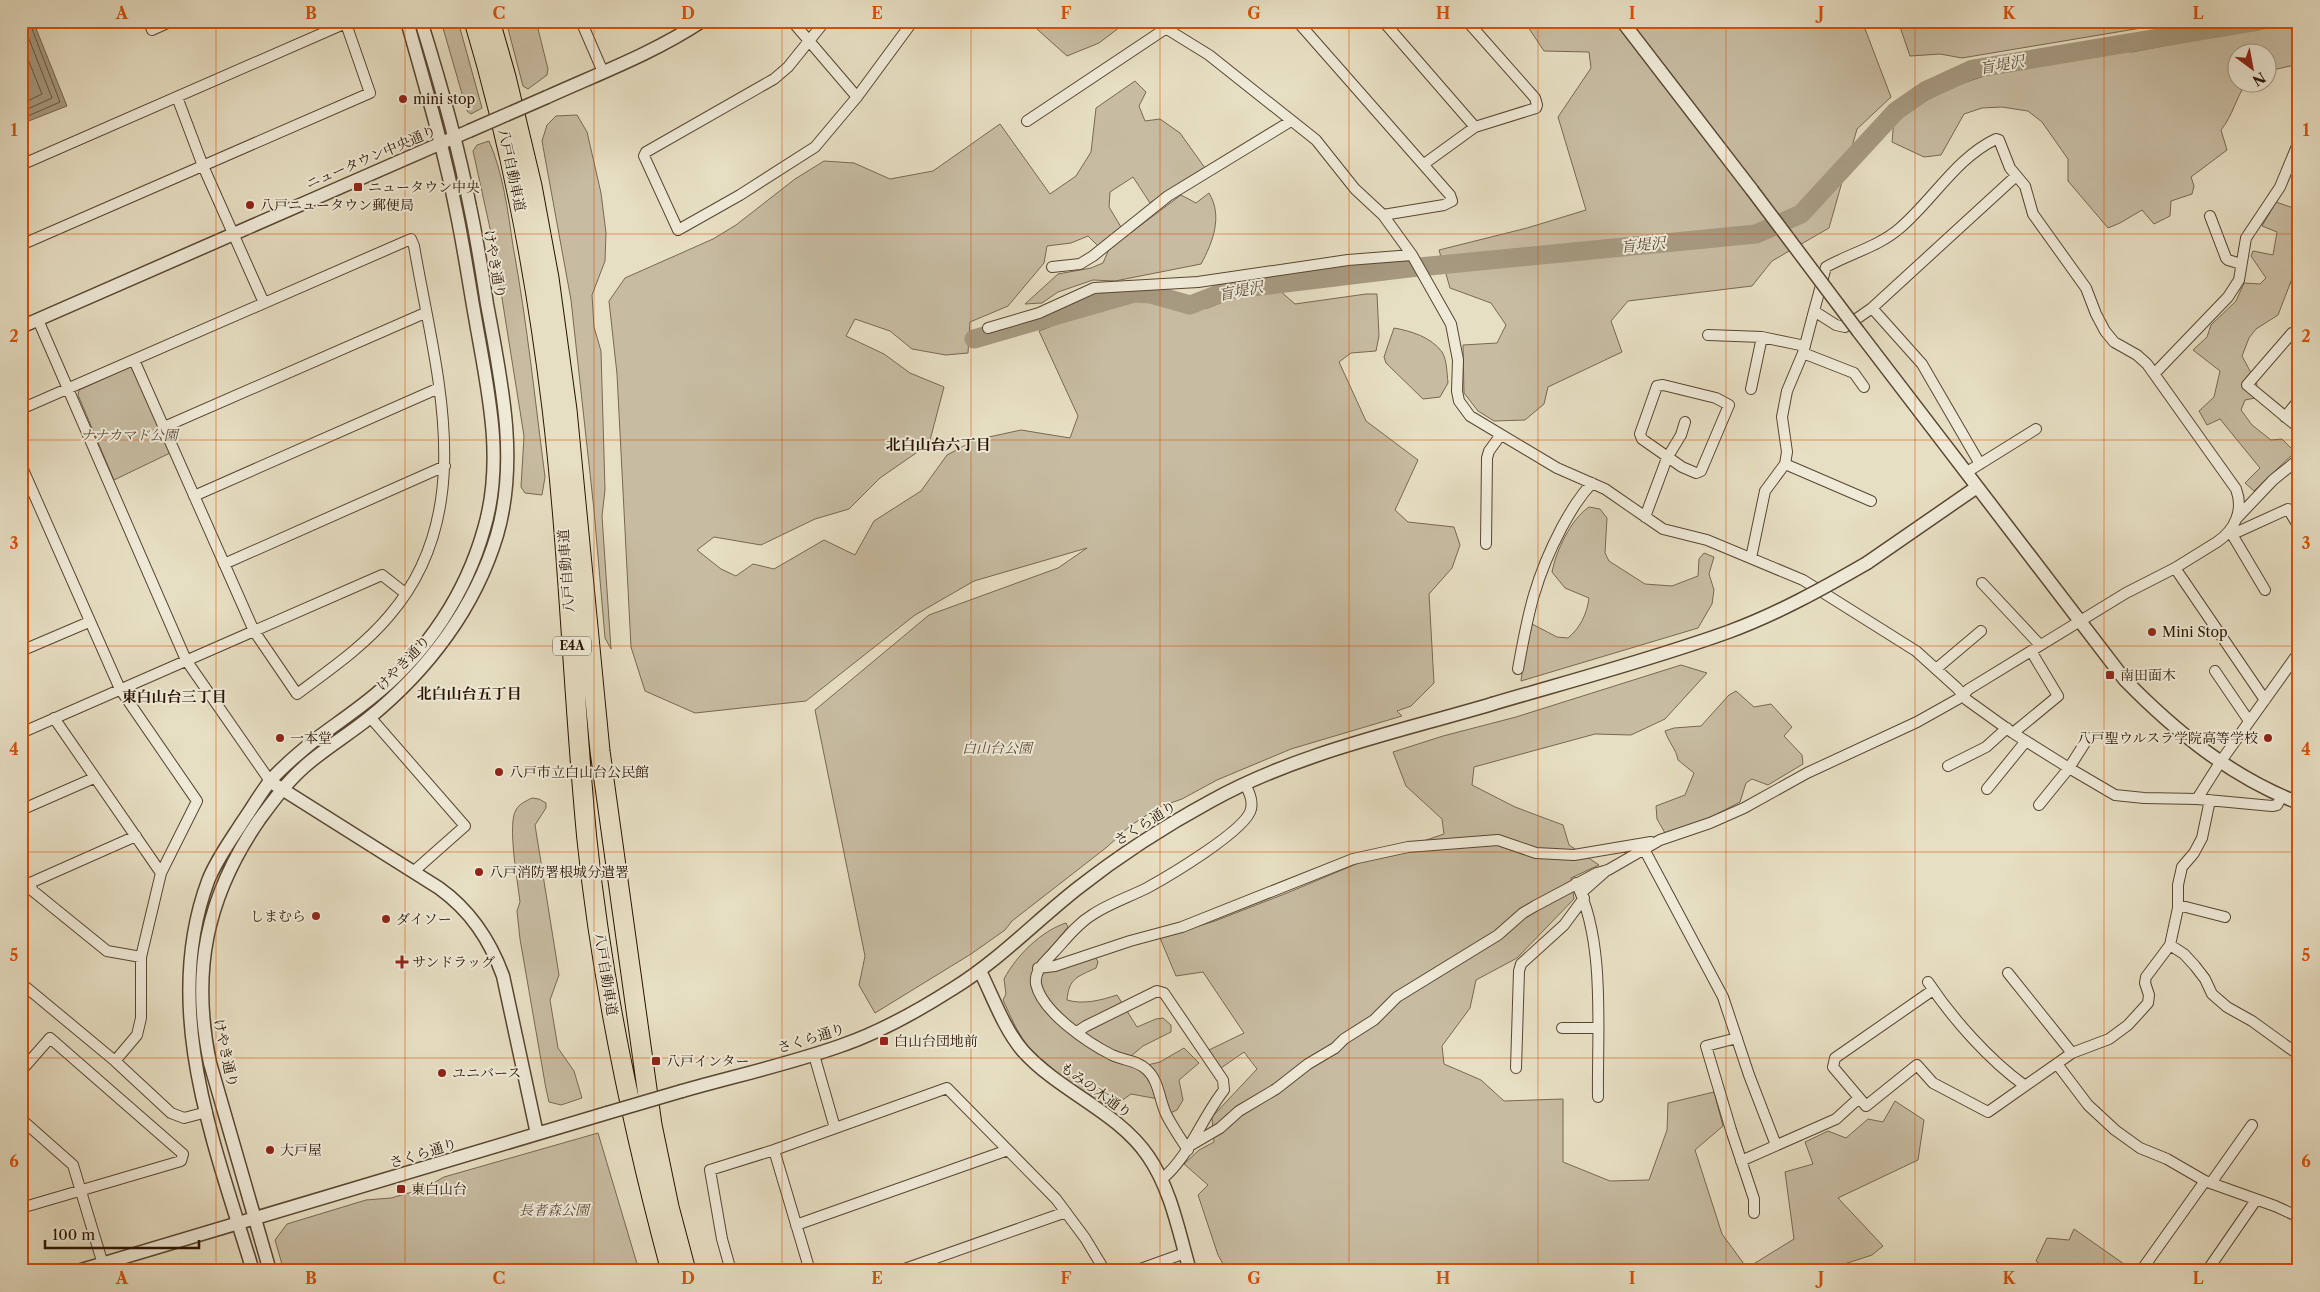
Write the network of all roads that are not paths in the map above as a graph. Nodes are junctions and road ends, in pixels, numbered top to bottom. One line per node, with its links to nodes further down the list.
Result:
1 (149, 21): 2 (street)
2 (172, 21)
3 (407, 21): 28 (street, けやき通り)
4 (421, 21): 26 (street, けやき通り)
5 (474, 21): 180 (highway, 八戸自動車道 / E4A)
6 (490, 21): 181 (highway, 八戸自動車道 / E4A)
7 (581, 21): 20 (street)
8 (702, 21): 20 (street, ニュータウン中央通り)
9 (792, 21): 19 (street)
10 (825, 21): 19 (street)
11 (913, 21): 22 (street)
12 (1154, 21): 18 (street)
13 (1382, 21): 25 (street)
14 (1467, 21): 25 (street)
15 (1622, 21): 71 (street, bridge)
16 (345, 22): 21 (street); 31 (street)
17 (1300, 22): 29 (street)
18 (1165, 29): 23 (street); 24 (street)
19 (809, 42): 22 (street); 22 (street)
20 (604, 72): 26 (street, ニュータウン中央通り, bridge)
21 (177, 97): 30 (street); 31 (street)
22 (857, 97)
23 (1027, 120)
24 (1291, 121): 33 (street); 39 (street)
25 (1475, 127): 29 (street)
26 (454, 137): 28 (street, ニュータウン中央通り); 101 (street, けやき通り)
27 (2299, 141): 38 (street)
28 (441, 143): 35 (street, ニュータウン中央通り); 112 (street, けやき通り)
29 (1424, 164): 33 (street)
30 (21, 165)
31 (203, 166): 35 (street); 36 (street)
32 (2016, 176): 41 (street); 42 (street); 52 (street)
33 (1383, 215): 37 (street)
34 (2210, 216): 38 (street)
35 (233, 233): 40 (street); 44 (street, ニュータウン中央通り)
36 (21, 245)
37 (1412, 255): 46 (street); 64 (street)
38 (2241, 264): 52 (street)
39 (1052, 267)
40 (264, 303): 43 (street); 51 (street)
41 (1872, 308): 42 (street); 68 (street)
42 (1814, 311): 50 (street)
43 (426, 313): 54 (street); 61 (street)
44 (38, 320): 45 (street, ニュータウン中央通り); 55 (street)
45 (21, 327)
46 (988, 328)
47 (1708, 335): 48 (street)
48 (1762, 337): 50 (street); 56 (street)
49 (2299, 339): 59 (street)
50 (1804, 350): 53 (street); 67 (street)
51 (134, 360): 55 (street); 61 (street)
52 (2155, 373): 77 (street)
53 (1864, 387)
54 (439, 388): 70 (street); 74 (street)
55 (67, 389): 58 (street); 94 (street)
56 (1751, 390)
57 (2299, 400): 59 (street)
58 (21, 409)
59 (2285, 417): 62 (street)
60 (1685, 422): 65 (street)
61 (164, 427): 74 (street)
62 (2299, 428)
63 (2036, 429): 68 (street)
64 (1500, 436): 72 (street); 80 (street)
65 (1667, 458): 65 (street); 76 (street)
66 (2299, 459): 77 (street)
67 (1785, 464): 75 (street); 81 (street)
68 (1980, 464): 71 (street)
69 (21, 465): 88 (street)
70 (445, 466): 82 (street); 86 (street)
71 (1967, 472): 73 (street)
72 (1592, 483): 76 (street); 95 (street)
73 (1977, 487): 87 (street); 113 (street, さくら通り, bridge)
74 (194, 496): 82 (street)
75 (1871, 502)
76 (1646, 517): 81 (street)
77 (2237, 518): 79 (street)
78 (2299, 527): 79 (street)
79 (2231, 532): 83 (street); 85 (street)
80 (1486, 544)
81 (1751, 558): 96 (street)
82 (224, 564): 90 (street)
83 (2175, 568): 87 (street); 100 (street)
84 (1982, 583): 92 (street)
85 (2265, 590)
86 (405, 593): 90 (street); 90 (street)
87 (2079, 621): 92 (street); 108 (street)
88 (89, 622): 91 (street); 98 (street)
89 (1981, 630): 96 (street)
90 (254, 631): 94 (street)
91 (23, 647)
92 (2036, 648): 99 (street); 104 (street)
93 (2299, 652): 100 (street)
94 (186, 660): 98 (street); 112 (street)
95 (1518, 669)
96 (1936, 669): 99 (street)
97 (2215, 670): 103 (street)
98 (120, 689): 102 (street); 127 (street)
99 (1963, 694): 104 (street); 123 (street)
100 (2265, 700): 103 (street)
101 (370, 717): 114 (street, けやき通り); 126 (street)
102 (54, 718): 105 (street); 111 (street)
103 (2249, 722): 108 (street)
104 (2010, 730): 107 (street); 109 (street)
105 (21, 733)
106 (2088, 738): 110 (street)
107 (2026, 741): 110 (street); 115 (street)
108 (2221, 761): 116 (street); 117 (street)
109 (1948, 766)
110 (2069, 768): 117 (street); 120 (street)
111 (94, 778): 121 (street); 122 (street)
112 (270, 781): 114 (street); 153 (street, けやき通り)
113 (1245, 784): 135 (street); 136 (street, さくら通り)
114 (281, 789): 126 (street); 171 (street, けやき通り)
115 (1987, 789)
116 (2282, 796): 118 (street); 119 (street)
117 (2197, 799): 118 (street)
118 (2210, 800): 131 (street)
119 (2299, 802)
120 (2039, 805)
121 (21, 810)
122 (136, 836): 127 (street); 129 (street)
123 (1660, 840): 124 (street); 135 (street)
124 (1644, 849): 125 (street); 142 (street)
125 (1608, 870): 128 (street); 130 (street)
126 (413, 872): 157 (street)
127 (161, 873): 134 (street)
128 (1576, 883): 130 (street); 159 (street)
129 (25, 885): 134 (street)
130 (1582, 896): 140 (street); 148 (street)
131 (2178, 906): 132 (street); 133 (street)
132 (2225, 917)
133 (2170, 945): 143 (street); 145 (street)
134 (141, 957): 146 (street)
135 (1038, 968): 141 (street)
136 (980, 970): 144 (street, さくら通り); 163 (street, もみの木通り)
137 (2008, 973): 143 (street)
138 (21, 983): 146 (street)
139 (1562, 1028): 140 (street)
140 (1597, 1028): 151 (street)
141 (1077, 1032): 159 (street); 159 (street)
142 (1737, 1038): 158 (street); 162 (street)
143 (2072, 1053): 147 (street)
144 (814, 1055): 156 (street); 157 (street, さくら通り, bridge)
145 (2299, 1055)
146 (115, 1061): 153 (street)
147 (2057, 1064): 150 (street); 164 (street)
148 (1516, 1068)
149 (21, 1071): 165 (street)
150 (2024, 1086): 152 (street); 152 (street)
151 (1598, 1097)
152 (1859, 1098): 158 (street)
153 (206, 1112): 172 (street, けやき通り)
154 (21, 1119): 165 (street)
155 (2252, 1125): 164 (street)
156 (835, 1128): 160 (street); 161 (street)
157 (537, 1134): 171 (street, さくら通り)
158 (1776, 1145): 162 (street)
159 (1189, 1147): 163 (street)
160 (774, 1150): 173 (street); 182 (street)
161 (1008, 1150): 168 (street); 173 (street)
162 (1741, 1161): 169 (street)
163 (1161, 1180): 174 (street, もみの木通り)
164 (2208, 1182): 166 (street); 176 (street)
165 (82, 1191): 167 (street); 175 (street)
166 (2256, 1200): 170 (street); 188 (street)
167 (21, 1208)
168 (1066, 1212): 184 (street); 185 (street)
169 (1754, 1213)
170 (2299, 1217)
171 (256, 1219): 172 (street, さくら通り); 179 (street, けやき通り)
172 (239, 1224): 175 (street, さくら通り); 178 (street, けやき通り)
173 (796, 1226): 183 (street)
174 (1185, 1253): 186 (street); 187 (street, もみの木通り)
175 (104, 1267): 177 (street, さくら通り)
176 (2143, 1268)
177 (78, 1271)
178 (253, 1271)
179 (270, 1271)
180 (670, 1271)
181 (686, 1271)
182 (731, 1271)
183 (810, 1271)
184 (899, 1271)
185 (1105, 1271)
186 (1135, 1271)
187 (1190, 1271)
188 (2208, 1271)

